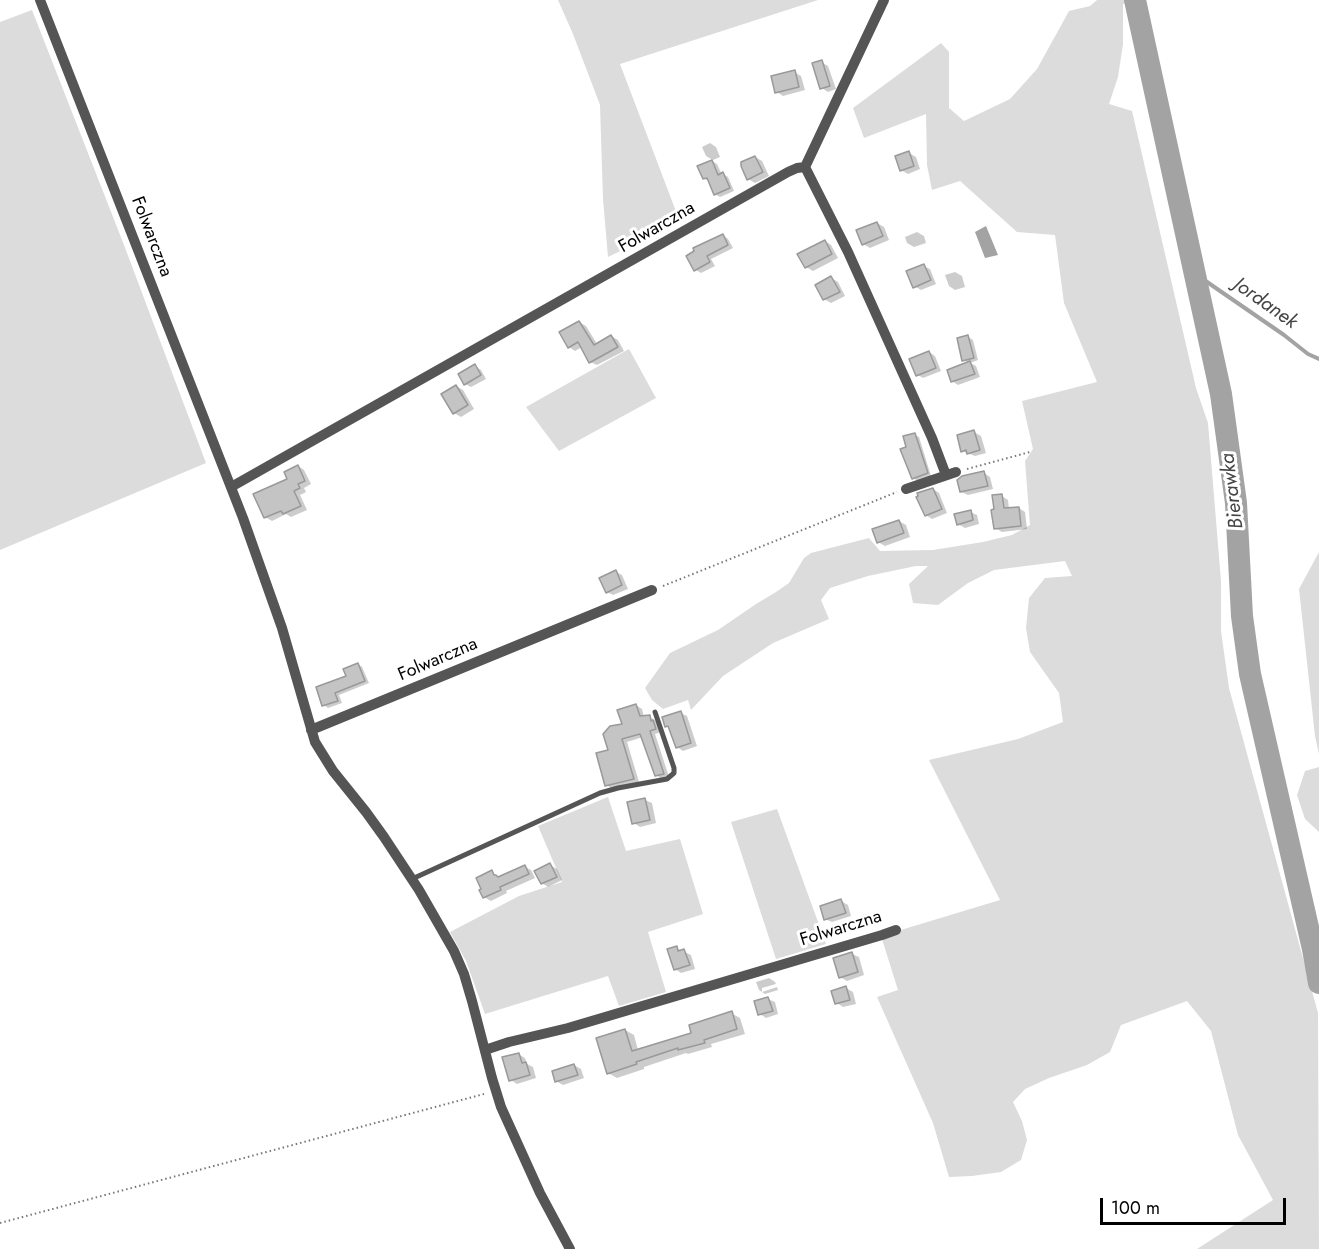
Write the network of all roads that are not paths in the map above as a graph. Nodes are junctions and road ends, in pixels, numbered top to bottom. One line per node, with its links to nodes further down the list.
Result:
1 (40, 0): 4 (street, Folwarczna)
2 (884, 0): 3 (street)
3 (805, 167): 4 (street, Folwarczna); 5 (street)
4 (231, 487): 8 (street, Folwarczna)
5 (906, 489)
6 (652, 590): 8 (street, Folwarczna)
7 (655, 712): 9 (lane)
8 (311, 730): 9 (street, Folwarczna)
9 (412, 879): 11 (street, Folwarczna)
10 (896, 930): 11 (street, Folwarczna)
11 (485, 1050): 12 (street, Folwarczna)
12 (570, 1249)

